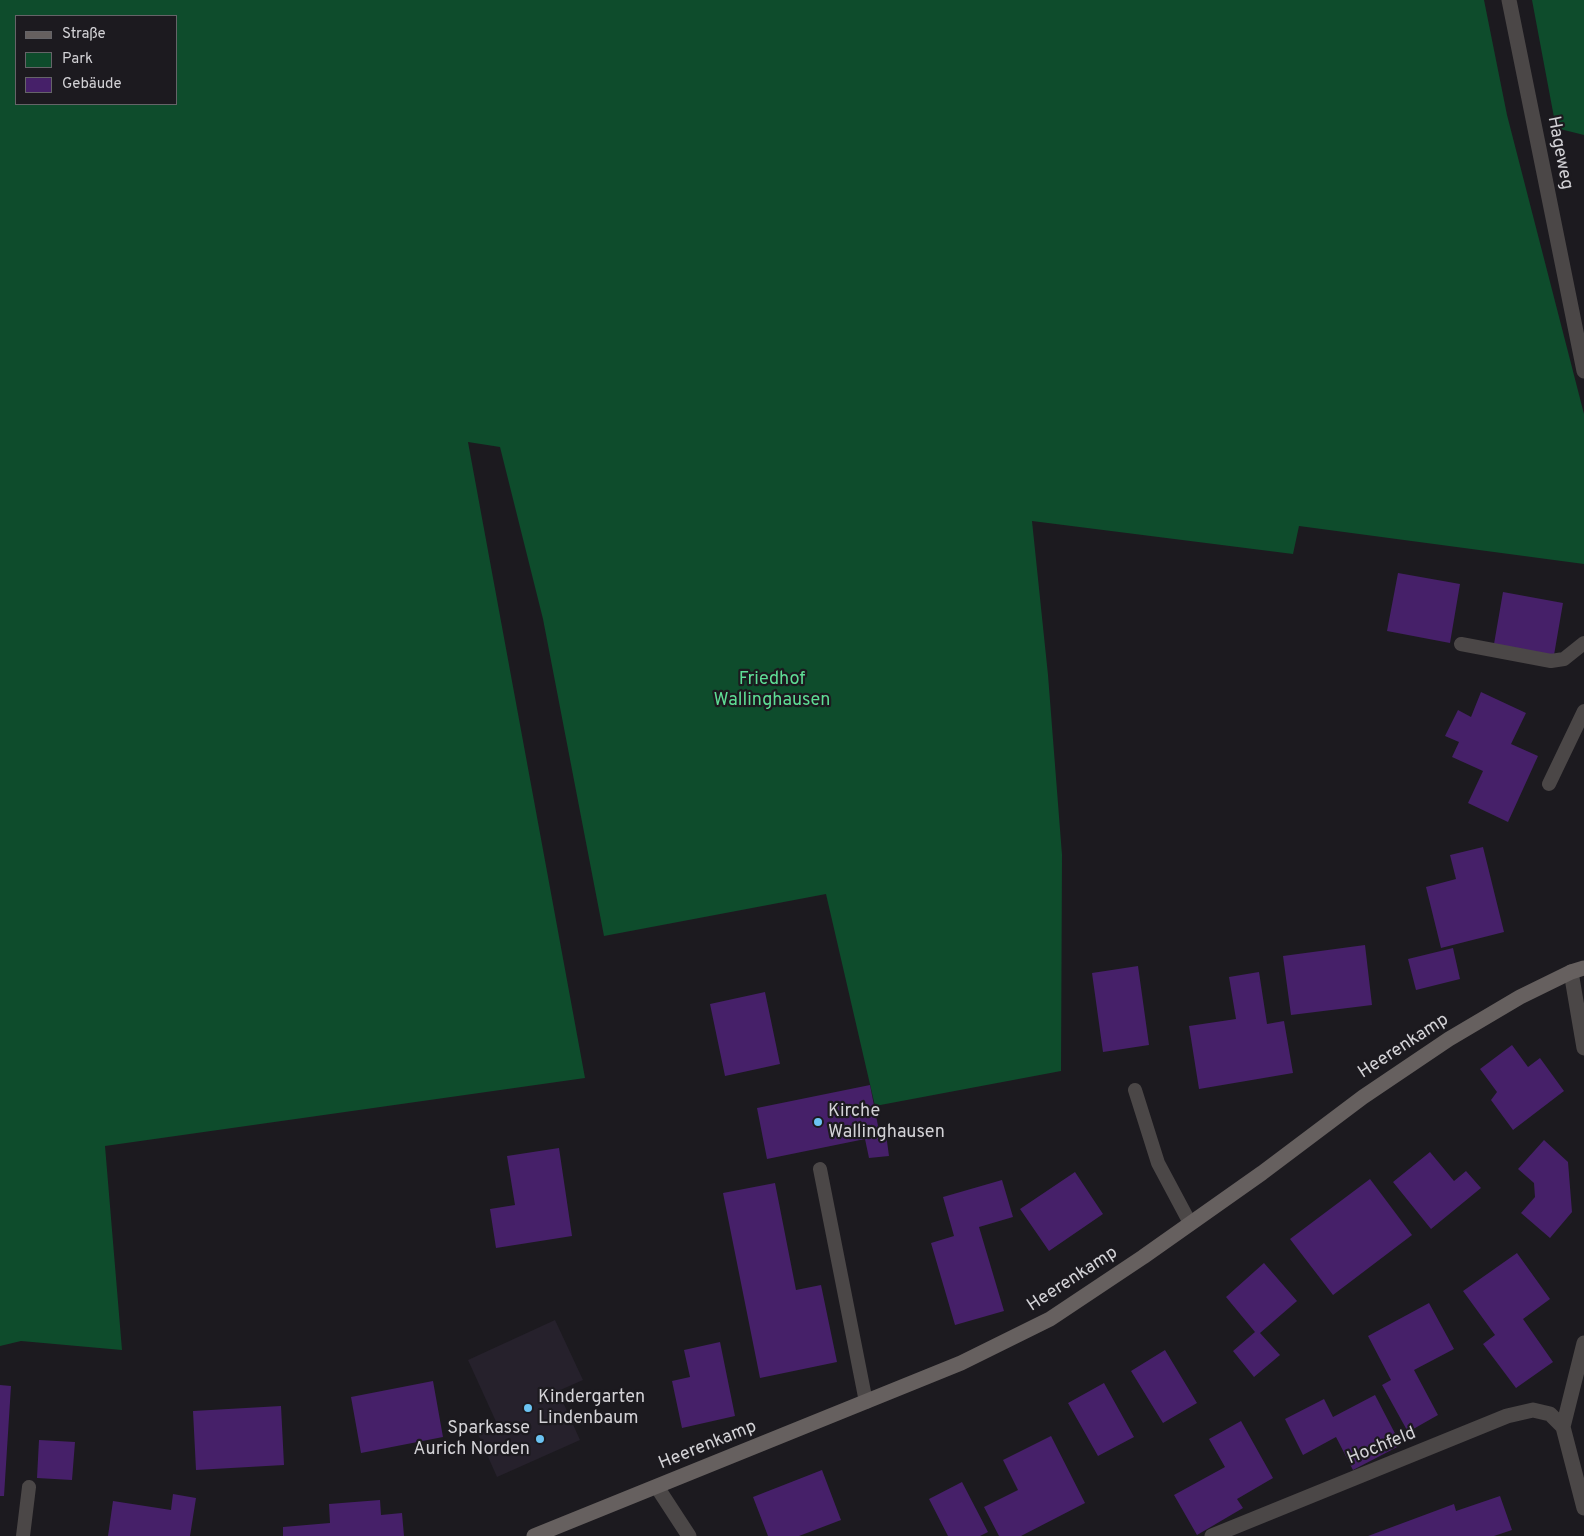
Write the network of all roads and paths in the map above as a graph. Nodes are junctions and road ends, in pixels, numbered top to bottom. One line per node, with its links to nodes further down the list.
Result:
1 (1509, 0): 2 (street, Hageweg)
2 (1584, 372)
3 (1584, 643): 4 (lane)
4 (1461, 644)
5 (1584, 711): 6 (lane)
6 (1549, 784)
7 (1578, 970): 8 (street); 11 (street, Heerenkamp)
8 (1584, 1048)
9 (1135, 1090): 11 (lane)
10 (820, 1169): 13 (lane)
11 (1190, 1223): 13 (street, Heerenkamp)
12 (1584, 1343): 14 (street)
13 (866, 1402): 15 (street, Heerenkamp)
14 (1563, 1428): 17 (street); 21 (street, Hochfeld)
15 (657, 1487): 19 (street, Heerenkamp); 20 (street)
16 (29, 1488): 18 (lane)
17 (1584, 1508)
18 (22, 1536)
19 (534, 1536)
20 (689, 1536)
21 (1212, 1536)

